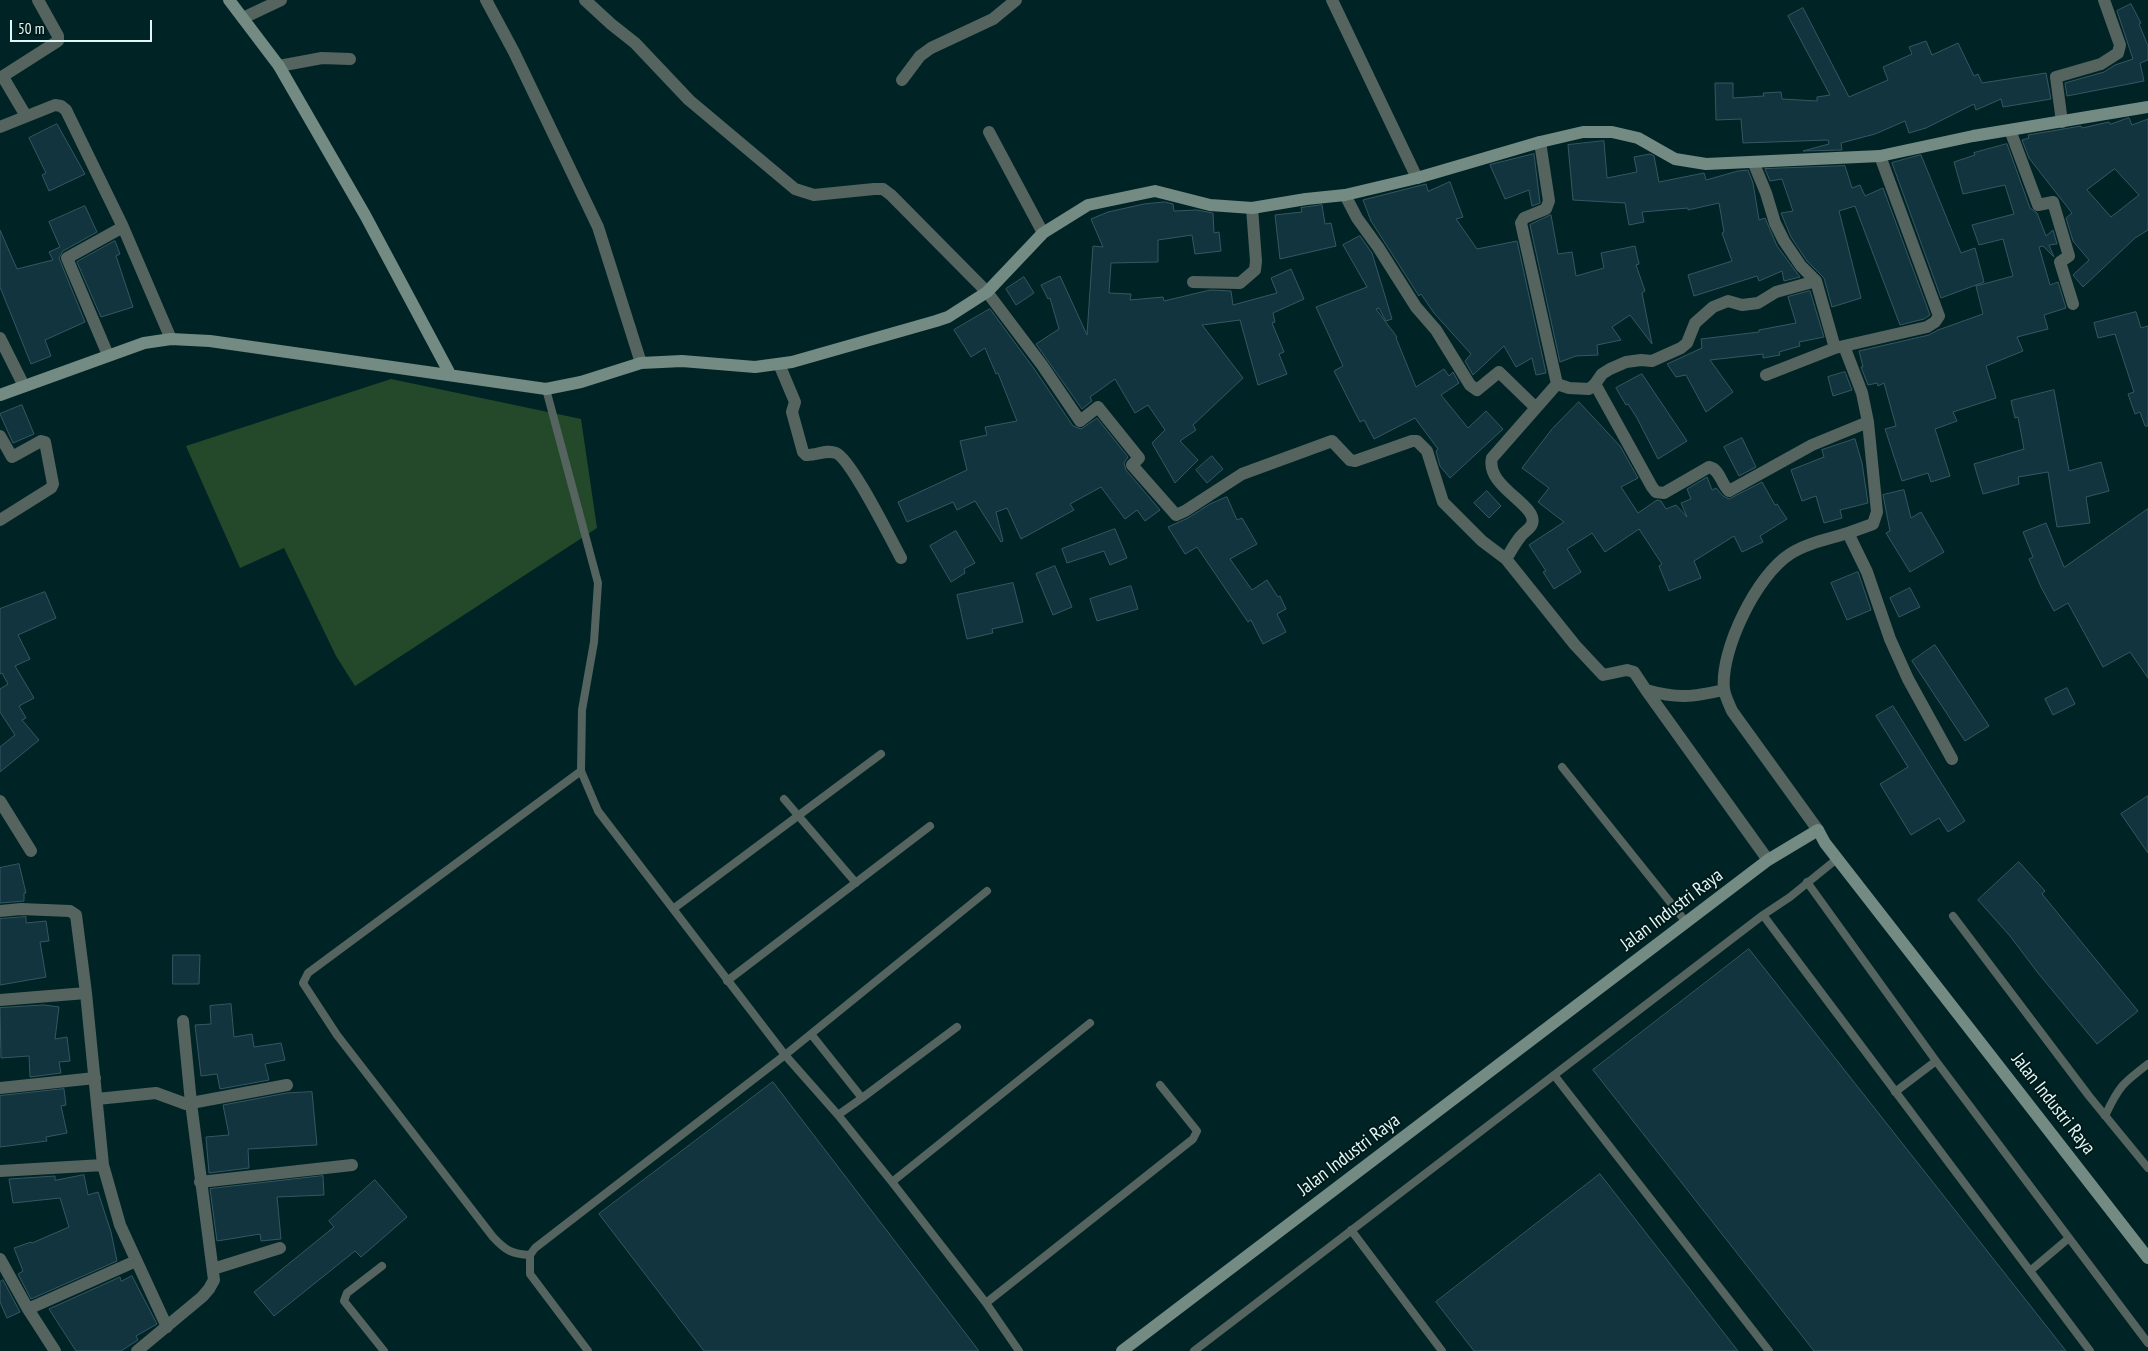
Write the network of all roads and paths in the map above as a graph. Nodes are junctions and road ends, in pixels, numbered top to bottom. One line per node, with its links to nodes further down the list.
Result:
1 (38, 0): 12 (street)
2 (229, 0): 9 (street)
3 (281, 0): 9 (street)
4 (486, 0): 36 (street)
5 (585, 0): 30 (street)
6 (1016, 0): 13 (street)
7 (1332, 0): 23 (street)
8 (2104, 0): 16 (street)
9 (242, 18): 11 (street)
10 (350, 59): 11 (street)
11 (279, 66): 38 (street)
12 (1, 78): 15 (street)
13 (902, 80)
14 (2148, 107): 16 (street)
15 (26, 116): 17 (street); 26 (street)
16 (2062, 122): 18 (street)
17 (0, 126)
18 (2010, 130): 21 (street); 31 (street)
19 (989, 132): 27 (street)
20 (1540, 142): 22 (street); 23 (street); 40 (street)
21 (1880, 156): 22 (street); 34 (street)
22 (1754, 164): 28 (street)
23 (1417, 178): 24 (street)
24 (1345, 195): 25 (street); 45 (street)
25 (1252, 208): 27 (street); 29 (street)
26 (123, 227): 33 (street); 35 (street)
27 (1043, 233): 30 (street)
28 (1816, 281): 34 (street); 41 (street)
29 (1193, 282)
30 (988, 292): 37 (street); 51 (street)
31 (2073, 304)
32 (0, 338): 42 (street)
33 (171, 339): 35 (street); 38 (street)
34 (1840, 347): 39 (street); 46 (street)
35 (108, 356): 42 (street)
36 (641, 362): 37 (street); 43 (street)
37 (780, 364): 50 (street)
38 (450, 374): 43 (street)
39 (1766, 376)
40 (1557, 384): 41 (street); 45 (street)
41 (1595, 384): 46 (street)
42 (24, 386): 44 (street)
43 (546, 389): 57 (lane)
44 (0, 395)
45 (1536, 408): 51 (street)
46 (1868, 422): 49 (street)
47 (0, 436): 48 (street)
48 (0, 520)
49 (1848, 533): 53 (street); 55 (street)
50 (901, 558)
51 (1506, 559): 52 (street)
52 (1646, 690): 53 (street); 65 (street)
53 (1724, 690): 62 (street)
54 (881, 754): 60 (lane)
55 (1952, 758)
56 (1562, 766): 73 (lane)
57 (581, 771): 69 (lane); 104 (lane)
58 (784, 799): 60 (lane)
59 (0, 801): 63 (street)
60 (798, 818): 67 (lane); 69 (lane)
61 (930, 826): 67 (lane)
62 (1818, 830): 64 (street, Jalan Industri Raya); 65 (street, Jalan Industri Raya)
63 (31, 850)
64 (1838, 858): 66 (lane); 105 (street, Jalan Industri Raya)
65 (1768, 860): 73 (street, Jalan Industri Raya)
66 (1807, 882): 71 (lane); 82 (lane)
67 (856, 883): 74 (lane)
68 (987, 891): 80 (lane)
69 (673, 909): 74 (lane)
70 (0, 910): 75 (street)
71 (1763, 915): 84 (lane); 89 (lane)
72 (1953, 916): 94 (lane)
73 (1686, 922): 120 (street, Jalan Industri Raya)
74 (727, 981): 81 (lane)
75 (86, 993): 76 (street); 85 (street)
76 (0, 1000)
77 (183, 1021): 92 (street)
78 (1090, 1023): 100 (lane)
79 (957, 1027): 90 (lane)
80 (811, 1034): 81 (lane); 90 (lane)
81 (785, 1055): 93 (lane); 104 (lane)
82 (1936, 1061): 89 (lane); 102 (lane)
83 (2148, 1064): 94 (lane)
84 (1554, 1075): 101 (lane); 123 (lane)
85 (95, 1078): 88 (street); 91 (street)
86 (287, 1085): 92 (street)
87 (1160, 1085): 111 (lane)
88 (0, 1088)
89 (1895, 1092): 110 (lane)
90 (862, 1098): 93 (lane)
91 (97, 1099): 92 (street); 95 (street)
92 (190, 1103): 99 (street)
93 (838, 1115): 100 (lane)
94 (2106, 1116): 97 (lane)
95 (103, 1165): 98 (street); 106 (street)
96 (352, 1165): 99 (street)
97 (2148, 1168)
98 (0, 1172)
99 (200, 1182): 109 (street)
100 (892, 1182): 111 (lane)
101 (1351, 1230): 121 (lane); 122 (lane)
102 (2069, 1238): 110 (lane); 114 (lane)
103 (280, 1248): 109 (street)
104 (530, 1256): 118 (lane)
105 (2148, 1258)
106 (136, 1261): 112 (street); 113 (street)
107 (1, 1265): 112 (street)
108 (382, 1266): 117 (lane)
109 (213, 1269): 113 (street)
110 (2030, 1271): 124 (lane)
111 (986, 1303): 119 (lane)
112 (28, 1309): 115 (street)
113 (167, 1328): 116 (street)
114 (2148, 1343)
115 (55, 1351)
116 (137, 1351)
117 (384, 1351)
118 (588, 1351)
119 (1019, 1351)
120 (1122, 1351)
121 (1194, 1351)
122 (1442, 1351)
123 (1769, 1351)
124 (2090, 1351)

